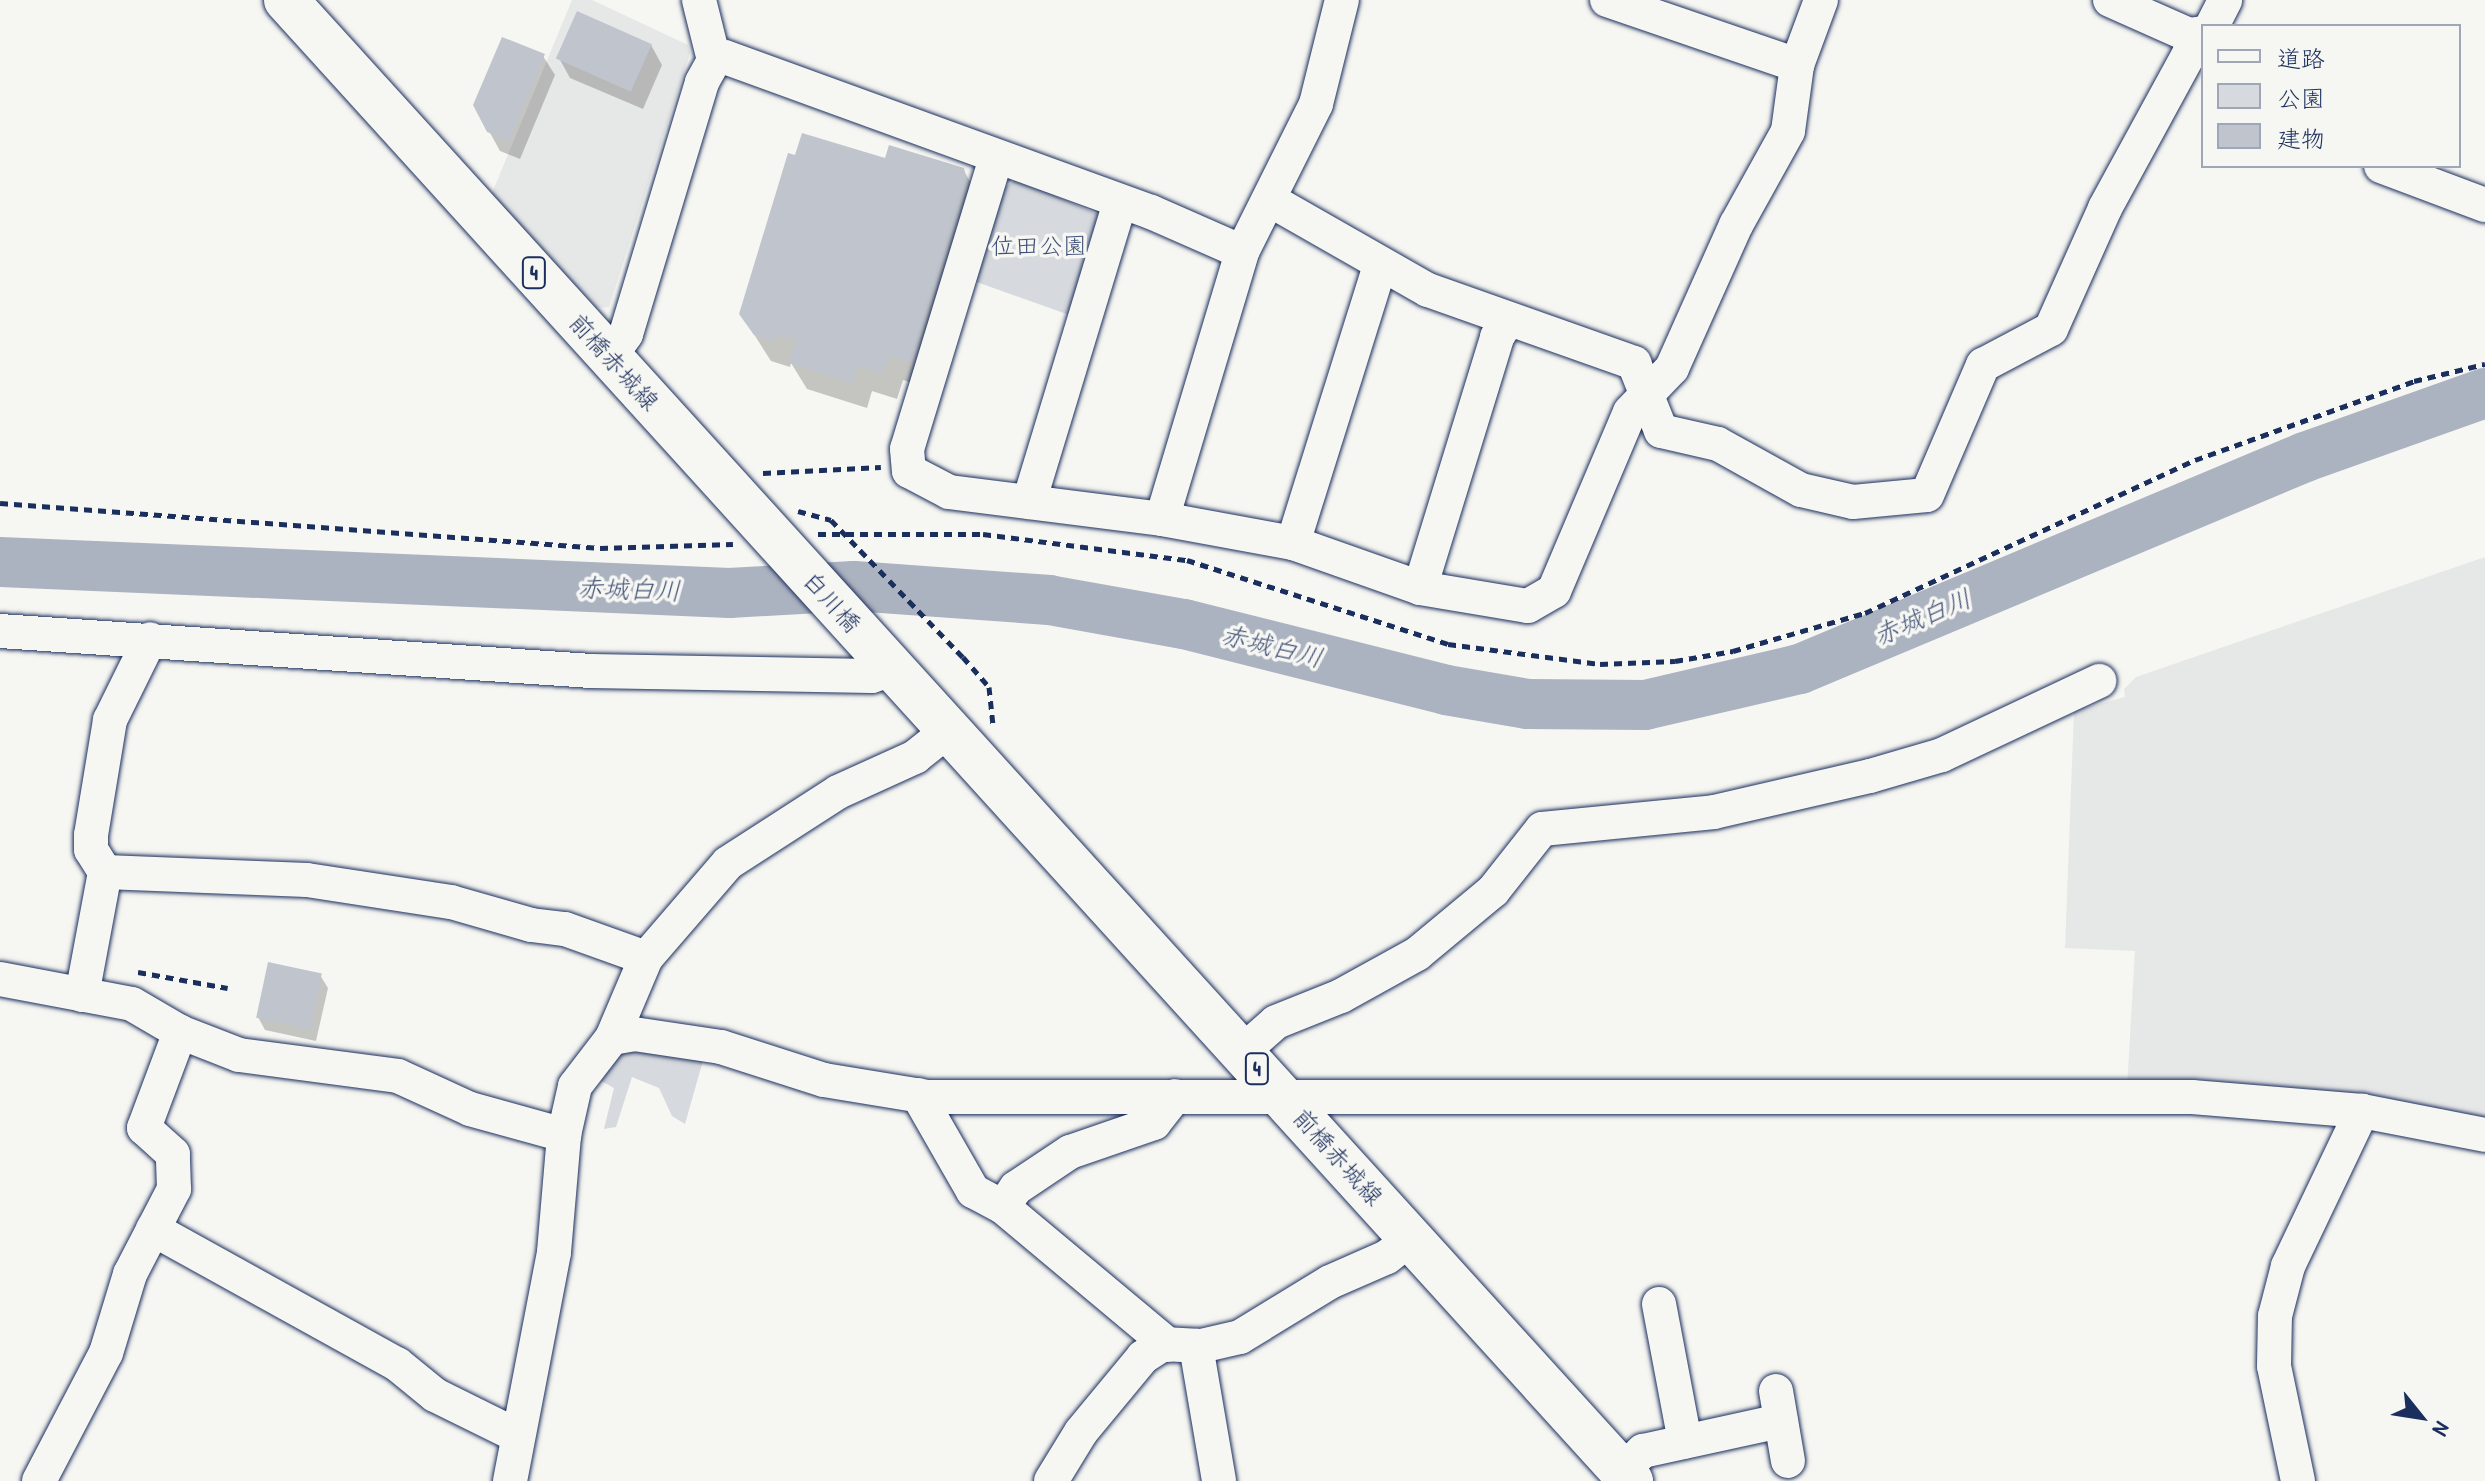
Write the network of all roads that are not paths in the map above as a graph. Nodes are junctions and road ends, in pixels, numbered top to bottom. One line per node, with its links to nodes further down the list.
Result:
1 (286, 0): 21 (main road, 前橋赤城線 / 4)
2 (699, 0): 12 (street)
3 (1342, 0): 15 (street)
4 (1607, 0): 11 (street)
5 (1821, 0): 11 (street)
6 (2110, 0): 9 (street)
7 (2225, 0): 8 (street)
8 (2213, 24)
9 (2201, 36)
10 (2201, 39): 22 (street)
11 (1797, 65): 22 (street)
12 (708, 71): 13 (street); 21 (street)
13 (996, 158): 16 (street); 23 (street)
14 (2386, 168): 17 (street)
15 (1270, 200): 18 (street); 19 (street)
16 (1120, 202): 18 (street); 23 (street)
17 (2485, 205)
18 (1242, 252): 24 (street)
19 (1380, 266): 20 (street); 26 (street)
20 (1508, 320): 22 (street); 27 (street)
21 (610, 357): 25 (main road, 前橋赤城線 / 4)
22 (1649, 394): 27 (street)
23 (1029, 502): 24 (street)
24 (1162, 519): 26 (street)
25 (783, 531): 30 (main road, 白川橋 / 4)
26 (1293, 543): 27 (street)
27 (1420, 588)
28 (0, 631): 29 (street)
29 (150, 639): 30 (street); 33 (street)
30 (887, 663): 32 (main road, 前橋赤城線 / 4)
31 (2099, 681): 39 (street)
32 (949, 730): 34 (street); 39 (main road, 前橋赤城線 / 4)
33 (105, 872): 34 (street); 35 (street)
34 (646, 958): 38 (street)
35 (85, 978): 36 (street); 37 (street)
36 (0, 979)
37 (180, 1032): 44 (street); 47 (street)
38 (612, 1038): 40 (street); 44 (street)
39 (1242, 1052): 42 (main road, 前橋赤城線 / 4)
40 (918, 1095): 41 (street); 46 (street)
41 (1175, 1096): 42 (street); 46 (street)
42 (1282, 1096): 43 (street); 48 (main road, 前橋赤城線 / 4)
43 (2362, 1111): 45 (street); 54 (street)
44 (564, 1135): 51 (street)
45 (2485, 1135)
46 (1003, 1207): 50 (street)
47 (153, 1229): 51 (street); 56 (street)
48 (1411, 1238): 50 (street); 55 (main road, 前橋赤城線 / 4)
49 (1659, 1304): 52 (street)
50 (1182, 1345): 58 (street); 59 (street)
51 (516, 1435): 57 (street)
52 (1685, 1442): 53 (street); 55 (street)
53 (1788, 1461)
54 (2296, 1469)
55 (1626, 1476)
56 (39, 1481)
57 (510, 1481)
58 (1051, 1481)
59 (1219, 1481)

